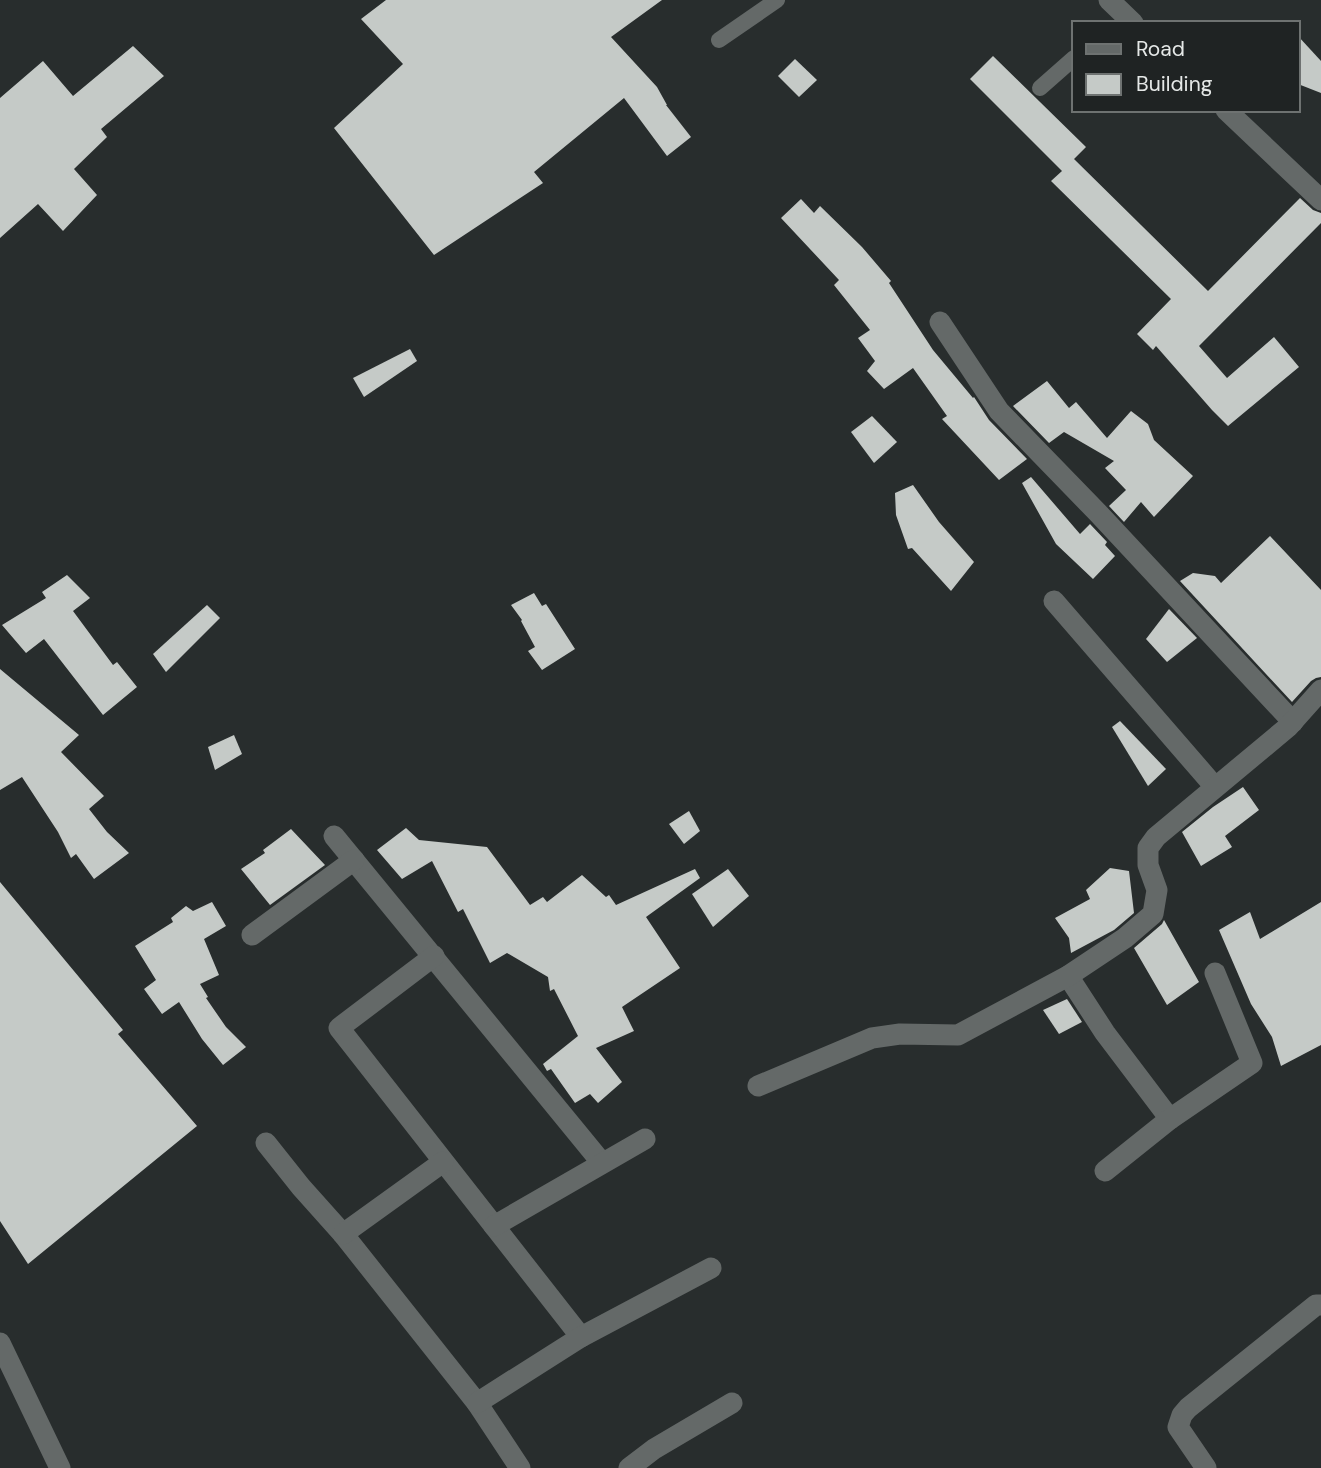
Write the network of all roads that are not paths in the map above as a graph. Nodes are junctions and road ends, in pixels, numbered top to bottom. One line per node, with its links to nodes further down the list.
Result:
1 (777, 0): 2 (lane)
2 (719, 40)
3 (1072, 60): 4 (lane)
4 (1040, 88)
5 (1228, 112): 6 (street)
6 (1321, 200)
7 (940, 322): 10 (street)
8 (1054, 601): 11 (street)
9 (1321, 690): 10 (street)
10 (1293, 722): 11 (street)
11 (1215, 788): 17 (street)
12 (334, 836): 13 (street)
13 (354, 860): 14 (street); 15 (street)
14 (253, 935)
15 (434, 956): 22 (street); 23 (street)
16 (1215, 973): 19 (street)
17 (1068, 976): 18 (street); 19 (street)
18 (758, 1086)
19 (1170, 1119): 24 (street)
20 (645, 1139): 23 (street)
21 (266, 1143): 26 (street)
22 (443, 1161): 25 (street); 26 (street)
23 (602, 1163): 25 (street)
24 (1105, 1171)
25 (494, 1226): 29 (street)
26 (343, 1234): 31 (street)
27 (711, 1268): 29 (street)
28 (1321, 1305): 37 (street)
29 (580, 1337): 31 (street)
30 (0, 1343): 34 (street)
31 (477, 1403): 35 (street)
32 (732, 1403): 33 (street)
33 (659, 1459): 36 (street)
34 (60, 1468)
35 (520, 1468)
36 (629, 1468)
37 (1206, 1468)

